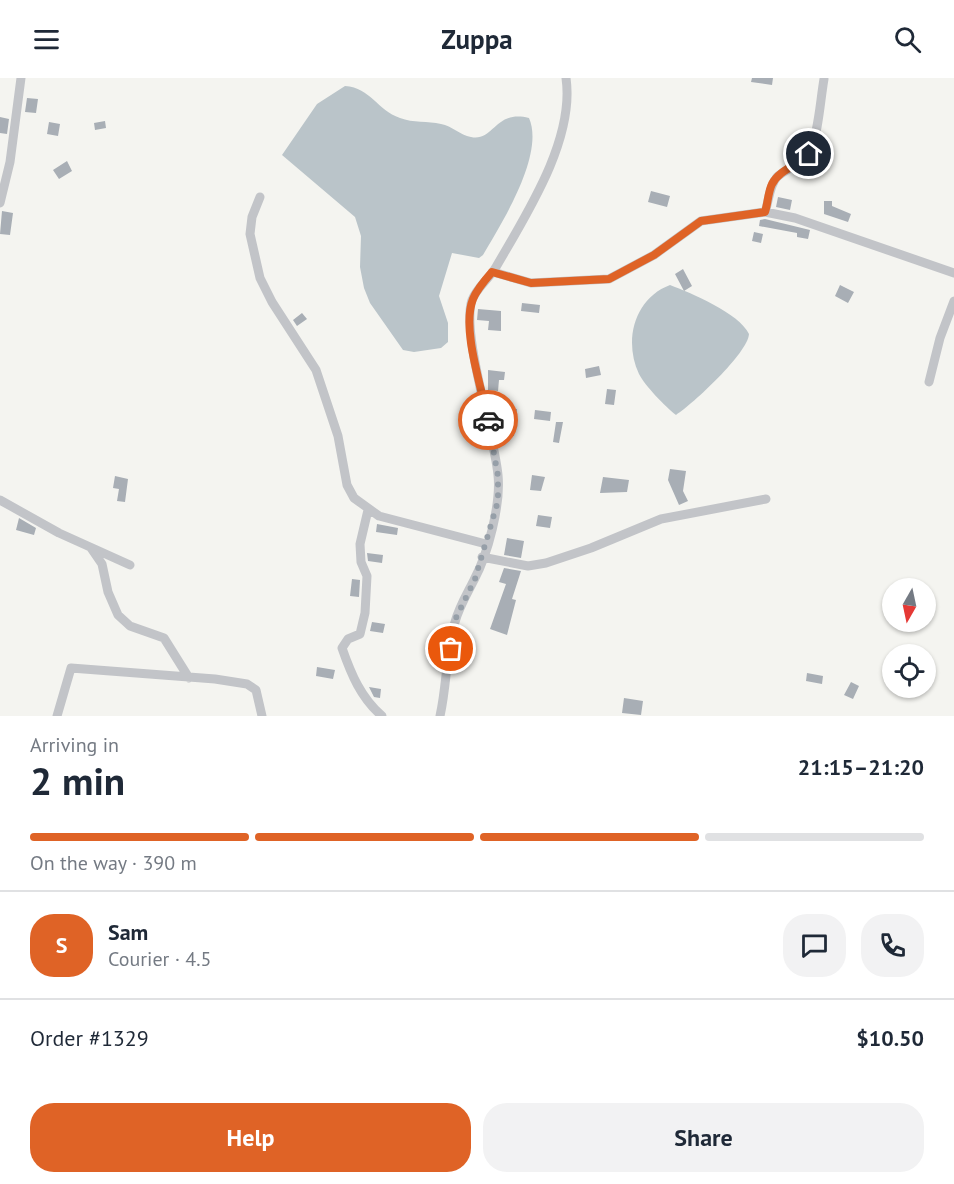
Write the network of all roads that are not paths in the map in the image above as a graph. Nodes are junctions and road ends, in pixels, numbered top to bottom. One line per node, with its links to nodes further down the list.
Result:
1 (21, 78): 5 (street)
2 (566, 78): 7 (street)
3 (824, 79): 6 (street)
4 (260, 197): 13 (street)
5 (0, 203)
6 (765, 212): 7 (street); 8 (street)
7 (492, 272): 14 (street)
8 (954, 273)
9 (954, 301): 10 (street)
10 (929, 382)
11 (766, 499): 16 (street)
12 (0, 500): 15 (street)
13 (368, 510): 14 (street); 21 (street)
14 (486, 544): 16 (street)
15 (91, 548): 17 (street); 18 (street)
16 (482, 557): 22 (street)
17 (130, 565)
18 (189, 678): 19 (street); 20 (street)
19 (57, 716)
20 (262, 716)
21 (382, 716)
22 (440, 716)

